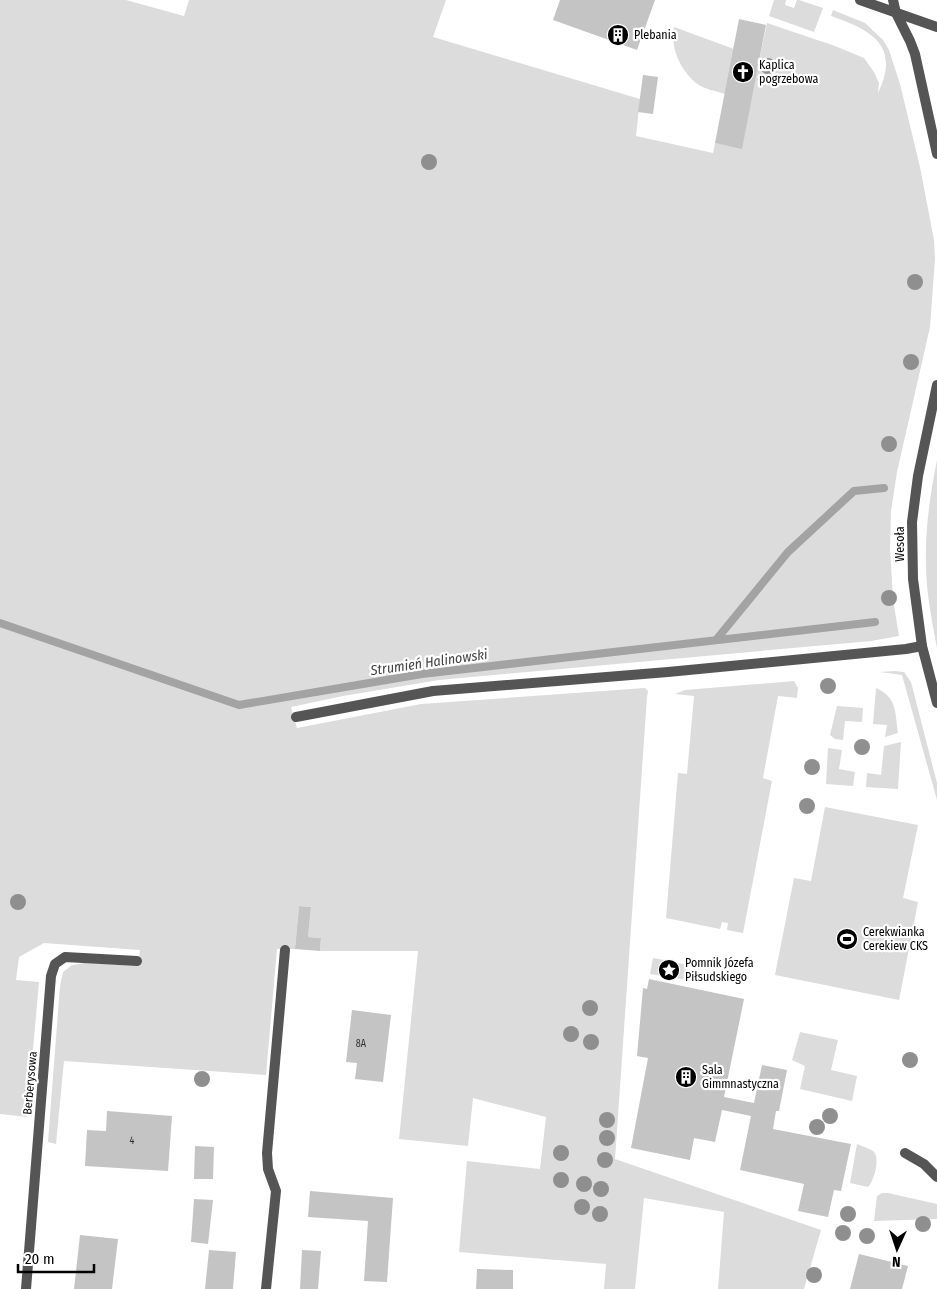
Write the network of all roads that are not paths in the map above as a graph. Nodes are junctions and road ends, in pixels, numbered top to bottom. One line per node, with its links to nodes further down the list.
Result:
1 (860, 0): 3 (street)
2 (893, 0): 3 (street)
3 (896, 13): 4 (street); 5 (street)
4 (937, 27)
5 (937, 154)
6 (937, 385): 7 (street, Wesoła)
7 (922, 646): 8 (street, Wesoła); 9 (street)
8 (937, 703)
9 (296, 717)
10 (285, 950): 15 (street)
11 (137, 961): 14 (street, Berberysowa)
12 (905, 1153): 13 (street)
13 (937, 1177)
14 (26, 1289)
15 (266, 1289)

